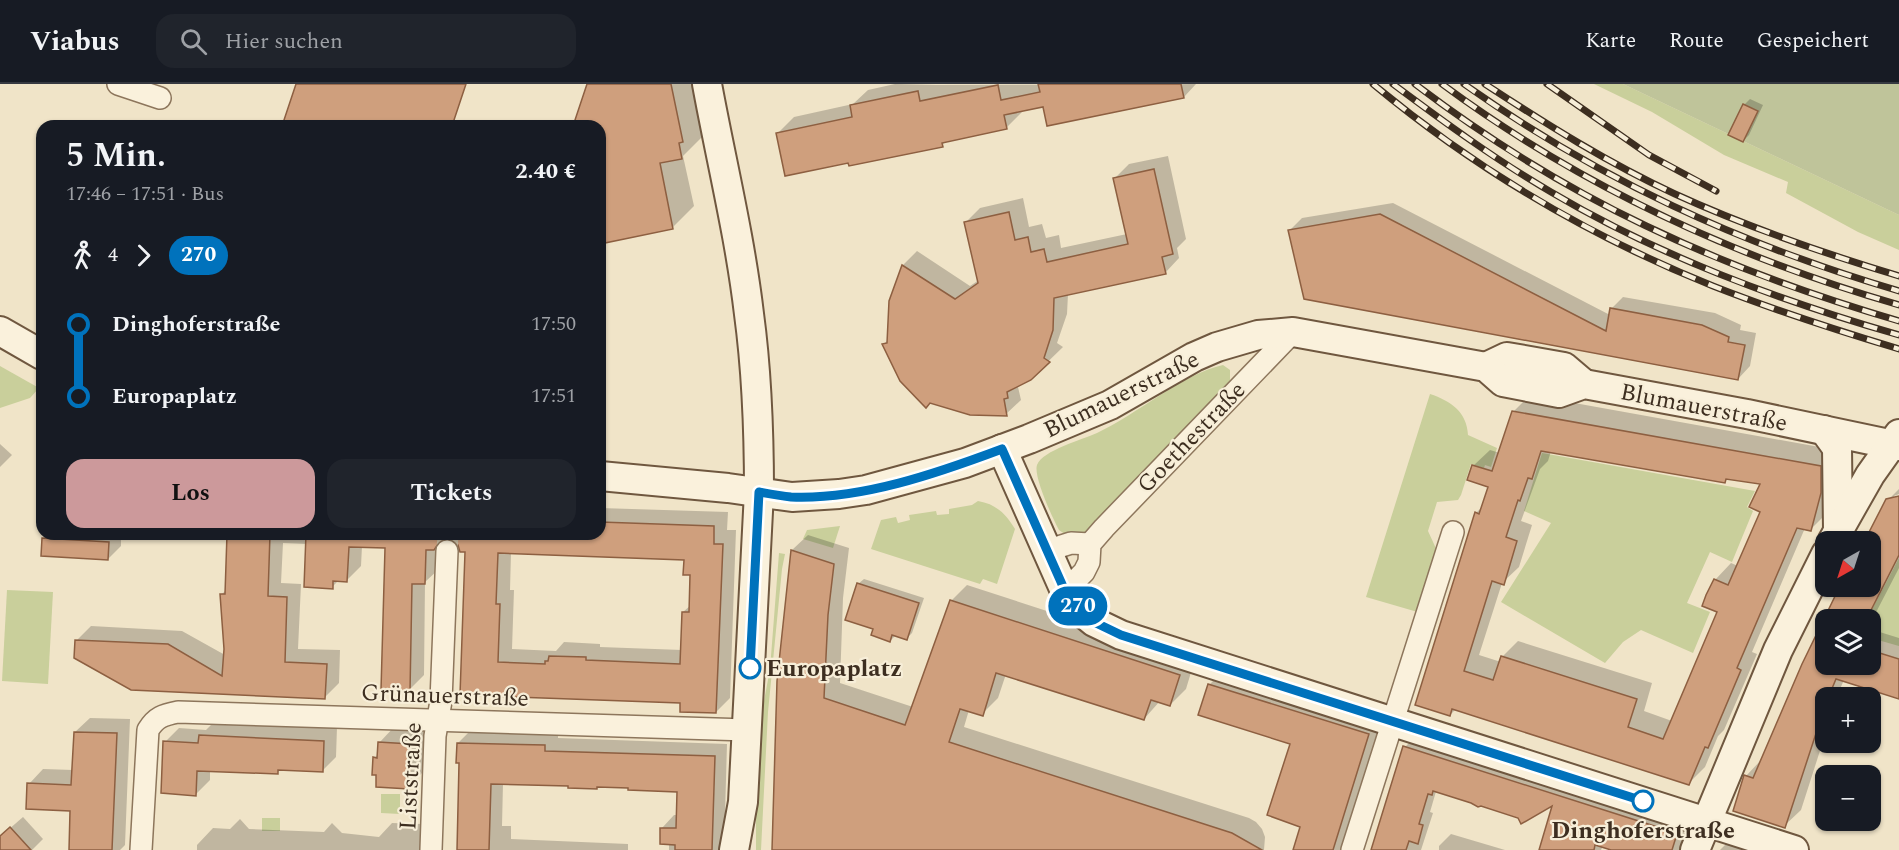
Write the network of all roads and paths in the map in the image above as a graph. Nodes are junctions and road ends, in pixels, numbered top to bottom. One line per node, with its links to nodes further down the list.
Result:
1 (118, 84): 3 (street)
2 (706, 84): 11 (main road)
3 (160, 98)
4 (0, 331): 6 (main road)
5 (1293, 332): 7 (main road, Blumauerstraße); 9 (main road, Blumauerstraße); 16 (street, Goethestraße)
6 (36, 352)
7 (1824, 430): 8 (main road, Blumauerstraße); 12 (main road)
8 (1896, 442): 13 (main road)
9 (1002, 449): 11 (main road, Blumauerstraße); 15 (main road)
10 (606, 477): 11 (main road)
11 (759, 492): 22 (main road)
12 (1835, 531)
13 (1838, 531)
14 (1453, 532): 21 (street)
15 (1046, 551): 16 (street); 19 (main road)
16 (1090, 553): 19 (street, Goethestraße)
17 (447, 556): 20 (street, Liststraße)
18 (1815, 576): 24 (main road)
19 (1065, 591): 21 (main road)
20 (438, 720): 22 (street, Grünauerstraße); 25 (street, Grünauerstraße); 26 (street, Liststraße)
21 (1393, 722): 24 (main road); 29 (street)
22 (747, 730): 23 (main road)
23 (743, 802): 27 (main road); 28 (main road)
24 (1706, 821): 30 (main road); 31 (main road)
25 (141, 850)
26 (431, 850)
27 (734, 850)
28 (747, 850)
29 (1352, 850)
30 (1695, 850)
31 (1794, 850)

